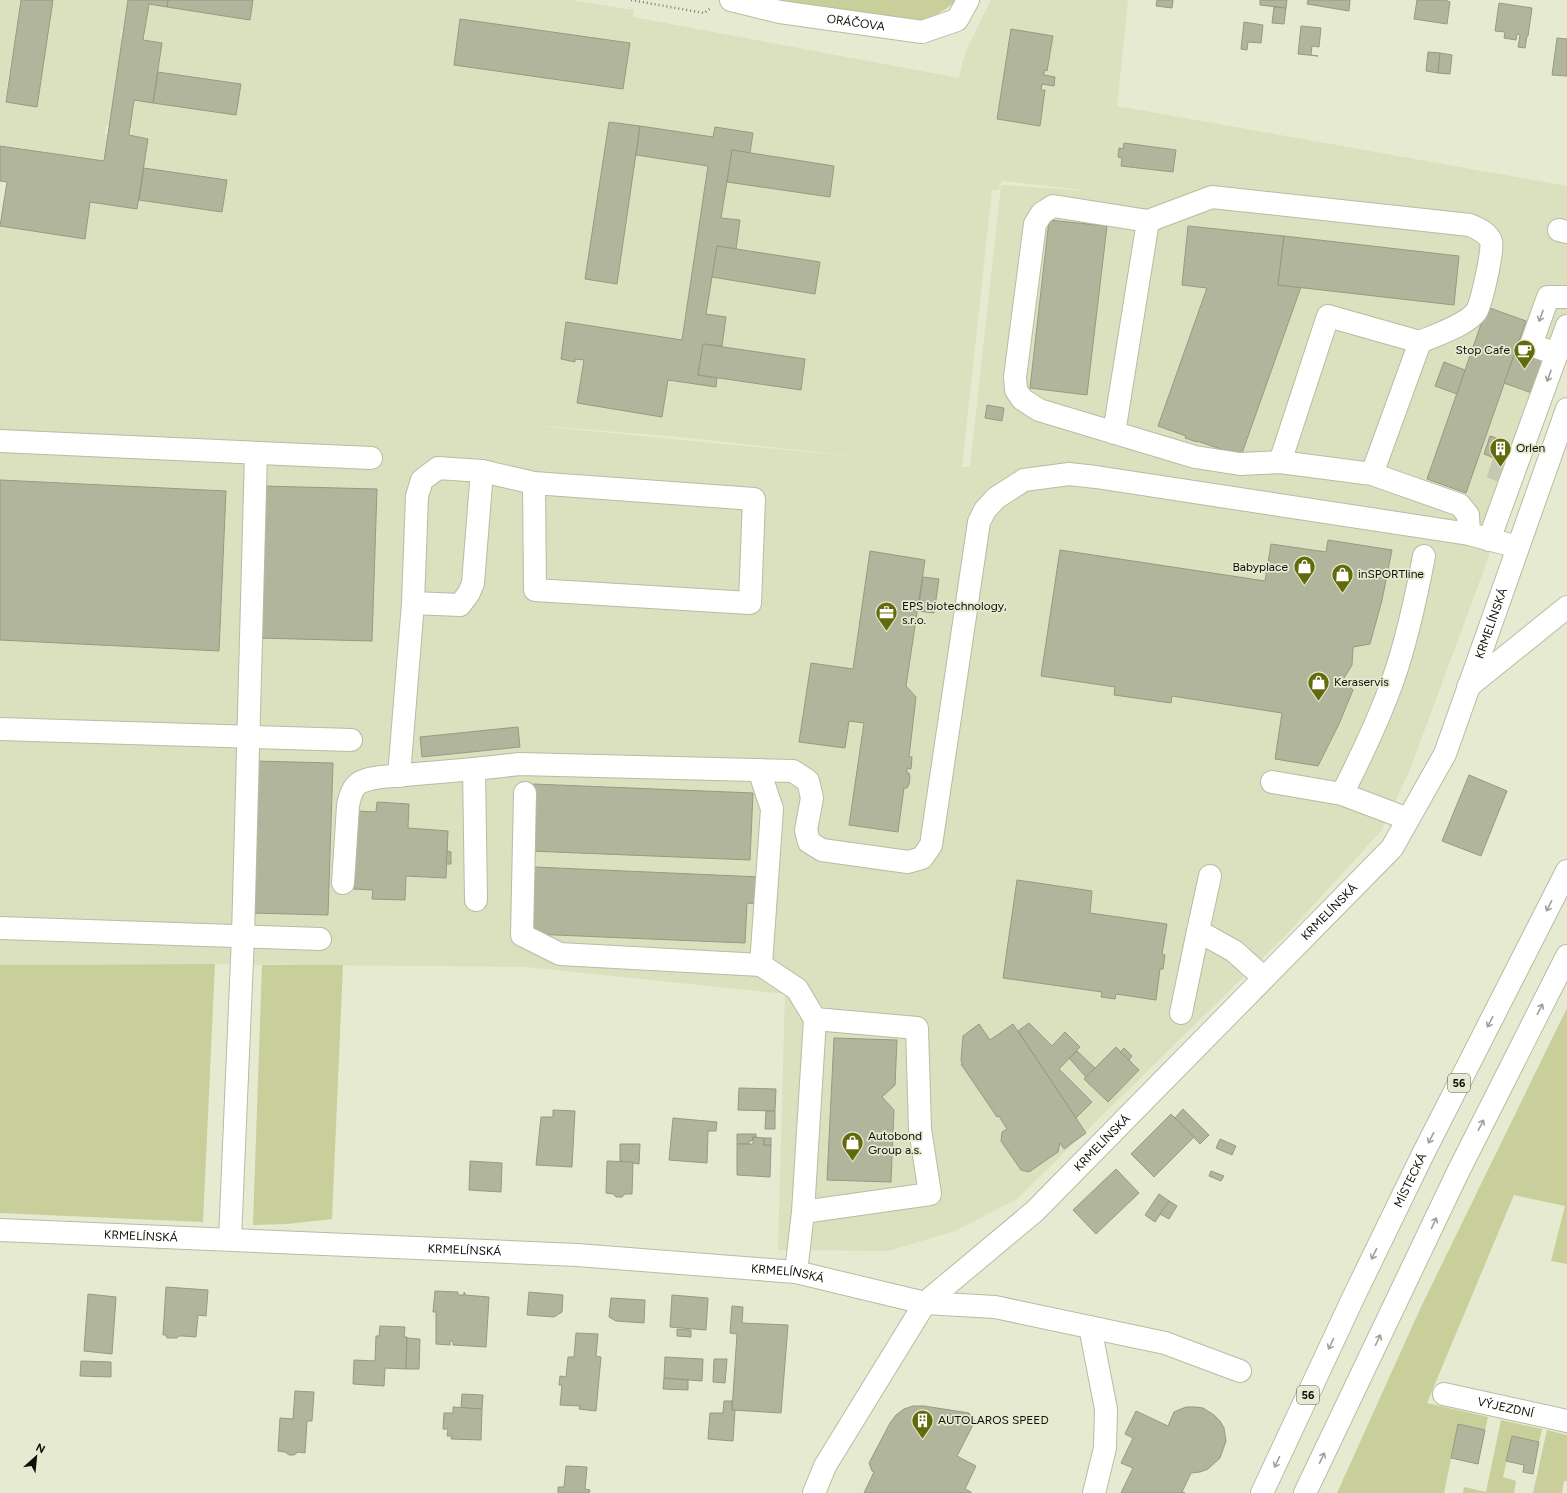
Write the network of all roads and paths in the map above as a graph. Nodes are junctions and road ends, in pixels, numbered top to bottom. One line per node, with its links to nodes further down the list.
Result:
1 (631, 0): 3 (path)
2 (968, 0): 3 (main road, ORÁČOVA)
3 (724, 2)
4 (1148, 221): 7 (main road); 10 (main road); 10 (main road)
5 (1567, 297): 8 (main road, one-way to 8)
6 (1567, 326): 8 (main road)
7 (1420, 342): 14 (main road); 16 (main road)
8 (1557, 354): 19 (main road, one-way to 19)
9 (1567, 410): 21 (main road, KRMELÍNSKÁ)
10 (1114, 433): 14 (main road)
11 (0, 441): 12 (main road)
12 (256, 453): 13 (main road); 27 (main road)
13 (371, 458)
14 (1280, 462): 16 (main road)
15 (482, 471): 18 (main road); 23 (main road); 23 (main road)
16 (1372, 474): 20 (main road)
17 (1498, 481): 19 (main road)
18 (534, 483): 18 (main road)
19 (1500, 510): 20 (main road)
20 (1479, 537): 21 (main road); 30 (main road)
21 (1518, 547): 25 (main road, KRMELÍNSKÁ)
22 (1424, 556): 34 (main road)
23 (413, 603): 31 (main road)
24 (1567, 607): 25 (main road)
25 (1468, 687): 35 (main road, KRMELÍNSKÁ)
26 (0, 729): 27 (main road)
27 (248, 736): 28 (main road); 42 (main road)
28 (351, 740)
29 (474, 769): 30 (main road); 31 (main road); 39 (main road)
30 (760, 770): 45 (main road)
31 (399, 776): 38 (main road)
32 (1272, 782): 34 (main road)
33 (526, 793): 45 (main road)
34 (1342, 794): 35 (main road)
35 (1408, 819): 46 (main road, KRMELÍNSKÁ)
36 (1567, 871): 60 (main road, MÍSTECKÁ / 56, one-way to 60)
37 (1210, 876): 41 (main road)
38 (343, 883)
39 (476, 900)
40 (0, 928): 42 (main road)
41 (1198, 931): 46 (main road); 47 (main road)
42 (243, 936): 43 (main road); 51 (main road)
43 (320, 939)
44 (1567, 956): 61 (main road, one-way to 44)
45 (761, 965): 48 (main road)
46 (1264, 978): 53 (main road, KRMELÍNSKÁ)
47 (1181, 1013)
48 (815, 1019): 49 (main road); 49 (main road)
49 (802, 1212): 52 (main road)
50 (0, 1230): 51 (main road, KRMELÍNSKÁ)
51 (230, 1239): 52 (main road, KRMELÍNSKÁ)
52 (796, 1272): 53 (main road, KRMELÍNSKÁ)
53 (925, 1303): 54 (main road); 58 (main road, KRMELÍNSKÁ)
54 (1090, 1327): 55 (main road); 59 (main road)
55 (1240, 1371)
56 (1444, 1394): 57 (main road, VÝJEZDNÍ)
57 (1567, 1421)
58 (814, 1493)
59 (1094, 1493)
60 (1262, 1493)
61 (1306, 1493)

